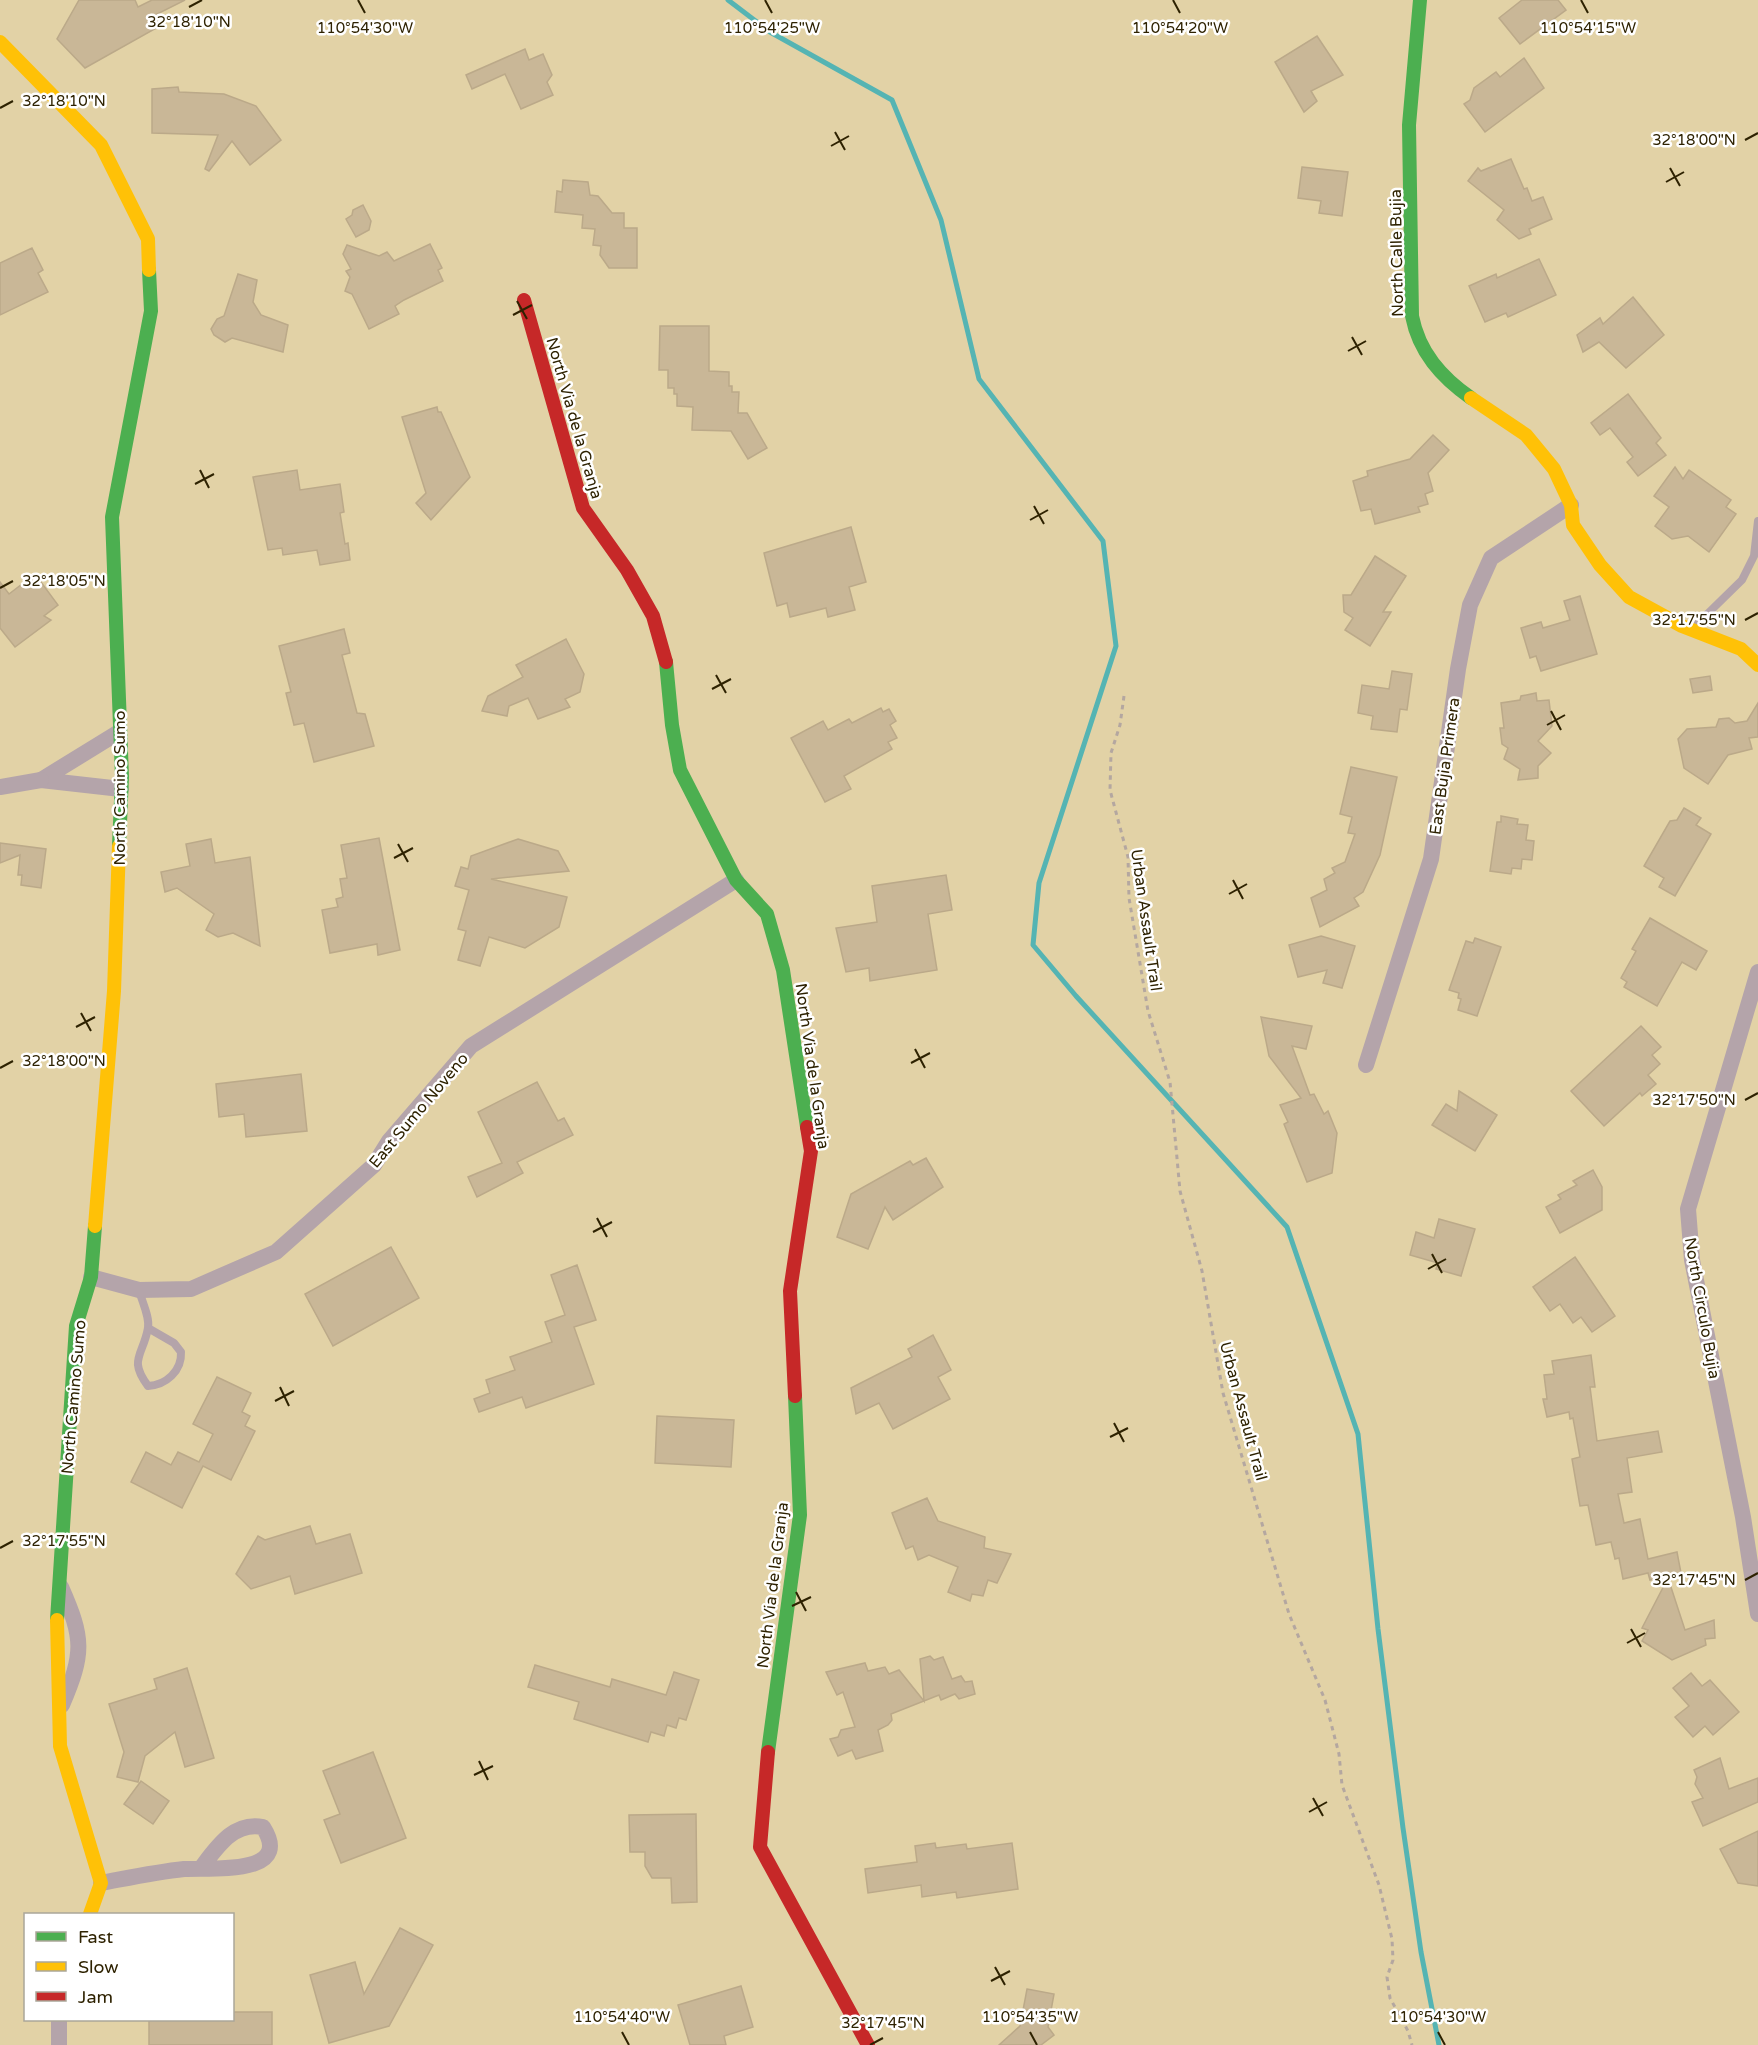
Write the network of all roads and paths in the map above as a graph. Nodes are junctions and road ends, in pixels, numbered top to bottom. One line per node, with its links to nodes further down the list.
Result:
1 (1420, 0): 4 (street, North Calle Bujia)
2 (0, 42): 9 (street, North Camino Sumo)
3 (524, 300): 13 (street, North Via de la Granja)
4 (1570, 505): 6 (street, North Calle Bujia); 15 (street, East Bujia Primera)
5 (1758, 521): 6 (lane)
6 (1691, 630): 7 (street, North Calle Bujia)
7 (1758, 665)
8 (1124, 696): 28 (path, Urban Assault Trail)
9 (119, 732): 10 (street); 12 (street, North Camino Sumo)
10 (41, 780): 11 (street); 12 (street)
11 (0, 787)
12 (121, 789): 16 (street, North Camino Sumo)
13 (736, 880): 17 (street, East Sumo Noveno); 27 (street, North Via de la Granja)
14 (1758, 972): 20 (street, North Circulo Bujia)
15 (1365, 1065)
16 (91, 1277): 17 (street, East Sumo Noveno); 19 (street, North Camino Sumo)
17 (139, 1290): 18 (lane)
18 (148, 1328): 18 (lane)
19 (60, 1586): 21 (street, North Camino Sumo); 21 (street, North Camino Sumo)
20 (1758, 1614)
21 (61, 1709): 23 (street, North Camino Sumo)
22 (201, 1868): 23 (street)
23 (100, 1883): 24 (street)
24 (90, 1913)
25 (59, 2021): 26 (street)
26 (59, 2045)
27 (868, 2045)
28 (1412, 2045)

